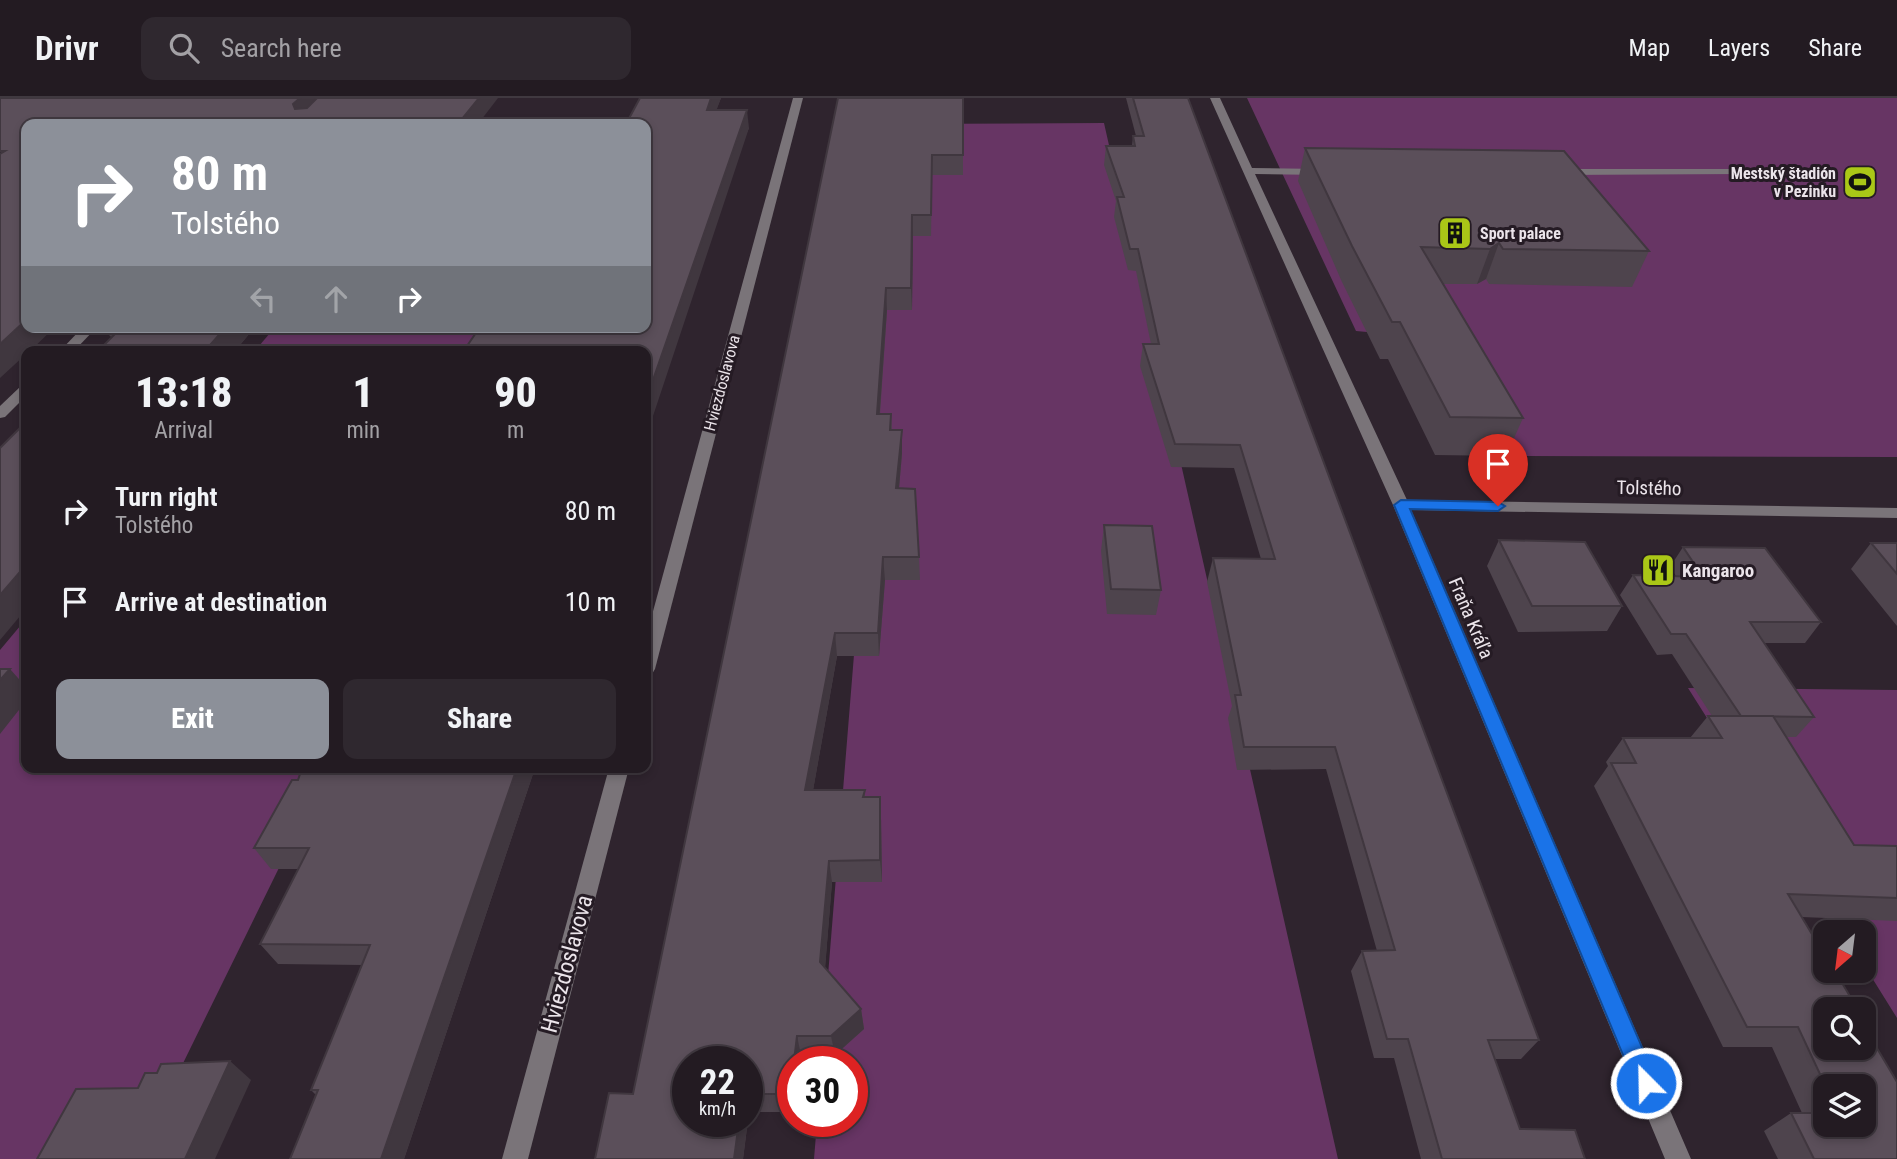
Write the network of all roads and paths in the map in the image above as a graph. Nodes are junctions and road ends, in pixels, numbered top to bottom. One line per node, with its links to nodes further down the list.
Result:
1 (798, 98): 13 (street, Hviezdoslavova)
2 (1215, 98): 3 (street, Fraňa Kráľa)
3 (1249, 171): 4 (street); 11 (street, Fraňa Kráľa)
4 (1336, 172)
5 (1543, 172): 6 (street)
6 (1736, 172)
7 (86, 333): 8 (street)
8 (71, 346)
9 (21, 394): 10 (street)
10 (0, 414)
11 (1401, 505): 12 (street, Tolstého); 16 (street, Fraňa Kráľa)
12 (1897, 513)
13 (651, 650)
14 (618, 773): 15 (street, Hviezdoslavova)
15 (515, 1159)
16 (1678, 1159)

